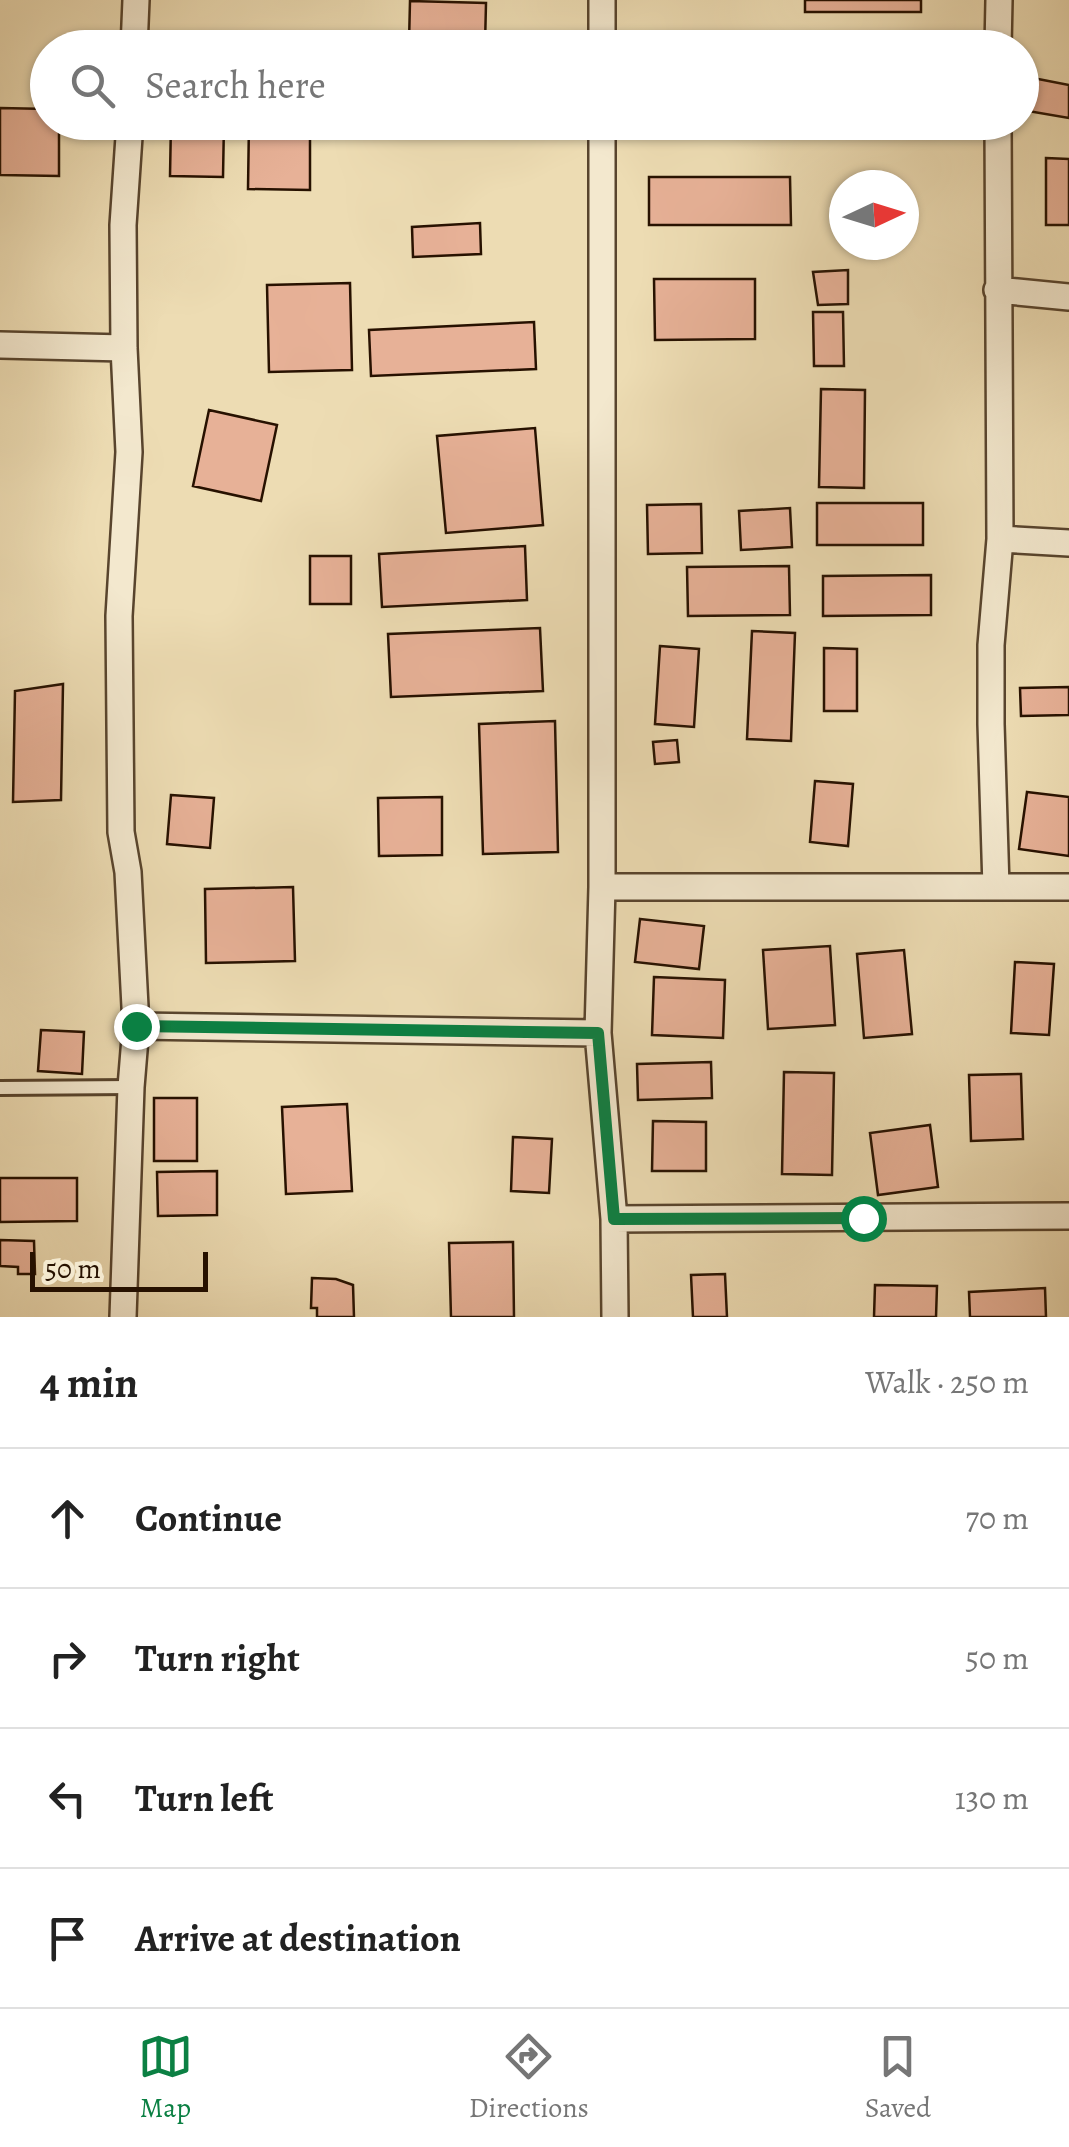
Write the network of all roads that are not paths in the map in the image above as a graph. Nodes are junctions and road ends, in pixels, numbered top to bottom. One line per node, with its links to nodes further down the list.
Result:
1 (136, 0): 4 (street)
2 (602, 0): 5 (street)
3 (999, 0): 6 (street)
4 (135, 30)
5 (602, 30)
6 (998, 30)
7 (129, 140): 13 (street)
8 (602, 140): 16 (street)
9 (998, 140): 10 (street)
10 (997, 290): 11 (street); 14 (street)
11 (1069, 297)
12 (0, 345): 13 (street)
13 (124, 348): 19 (street)
14 (1000, 539): 15 (street); 17 (street)
15 (1069, 543)
16 (602, 887): 17 (street); 20 (street)
17 (996, 887): 18 (street)
18 (1069, 887)
19 (136, 1026): 20 (street); 21 (street)
20 (598, 1033): 24 (street)
21 (131, 1087): 22 (lane); 25 (street)
22 (0, 1088)
23 (1069, 1216): 24 (street)
24 (614, 1219): 26 (street)
25 (124, 1317)
26 (615, 1317)

